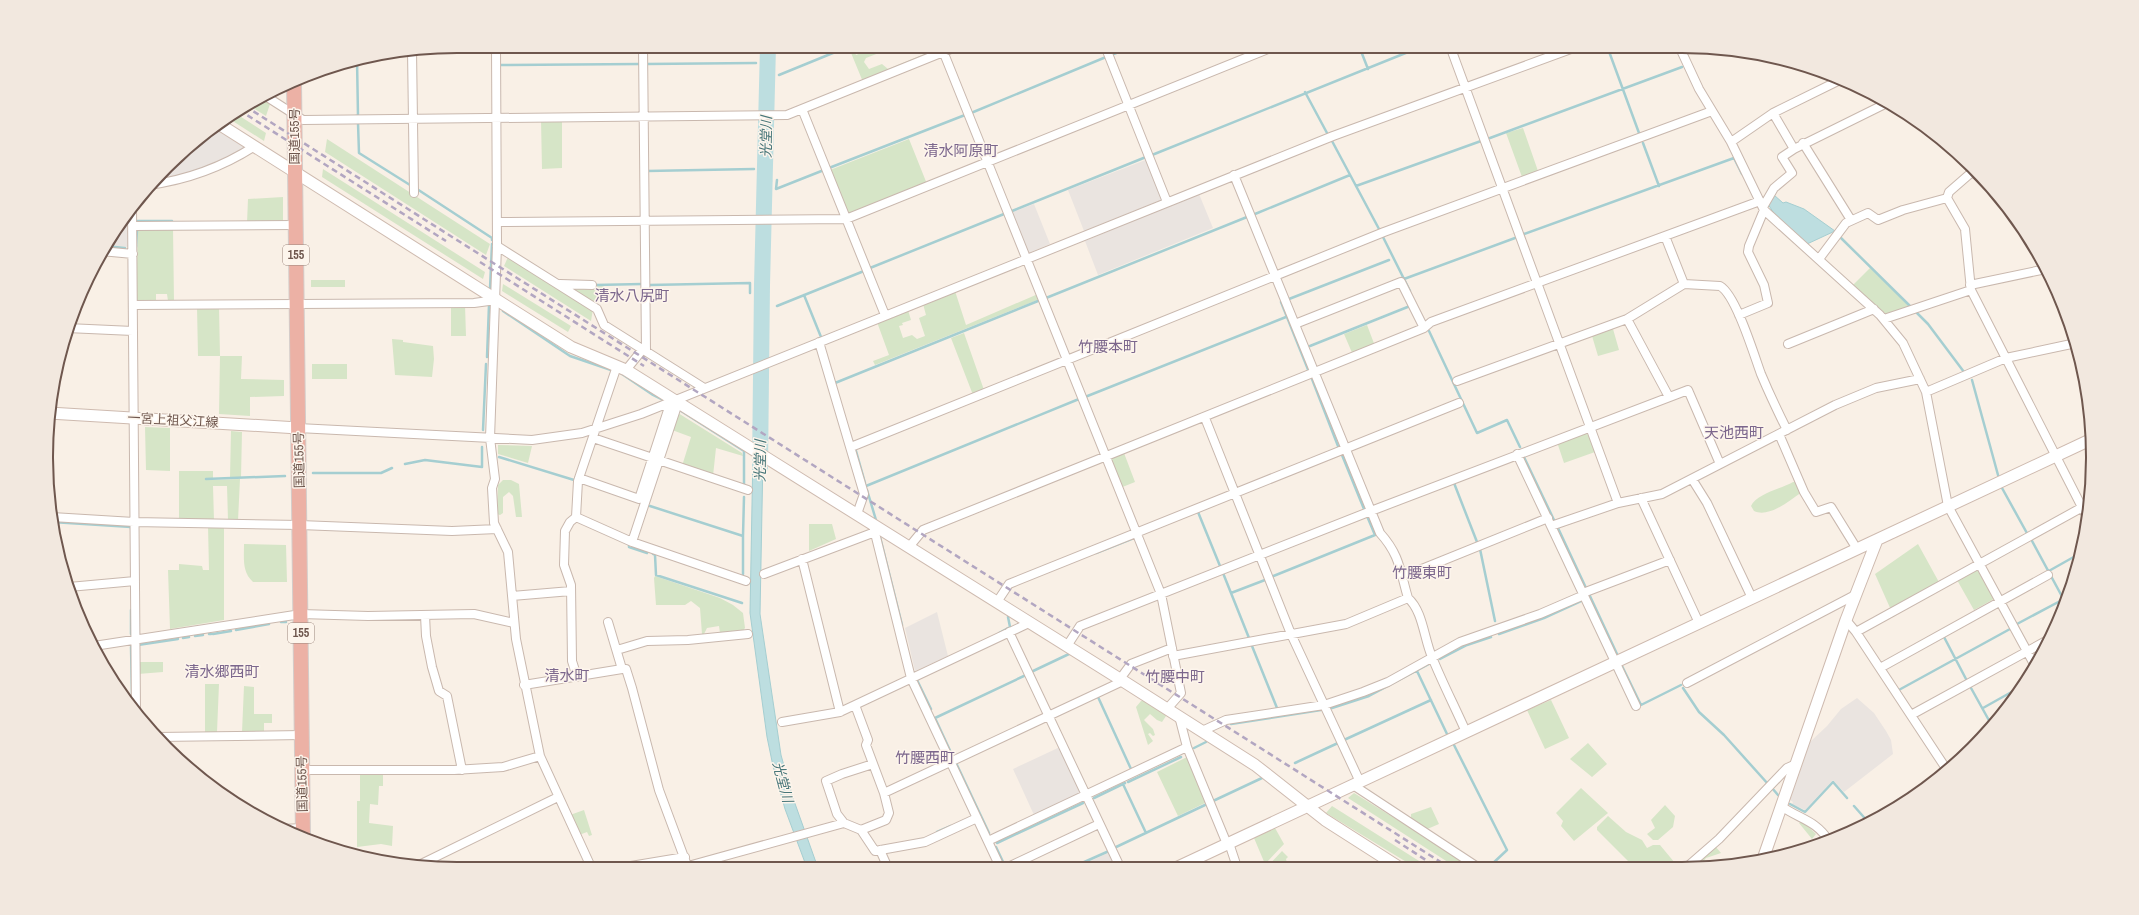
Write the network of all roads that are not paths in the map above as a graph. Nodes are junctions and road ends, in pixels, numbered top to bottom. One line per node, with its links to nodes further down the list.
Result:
1 (496, 53): 23 (street)
2 (643, 53): 21 (street)
3 (933, 53): 17 (street)
4 (944, 53): 29 (street)
5 (1108, 53): 16 (street)
6 (1258, 53): 16 (street)
7 (1452, 53): 13 (street)
8 (1560, 53): 13 (street)
9 (1683, 53): 18 (street)
10 (412, 55): 22 (street)
11 (1833, 83): 19 (street)
12 (294, 88): 20 (highway, 国道155号 / 155)
13 (1465, 88): 32 (street); 34 (street)
14 (270, 99): 20 (street)
15 (1880, 105): 26 (street)
16 (1129, 106): 29 (street); 37 (street)
17 (802, 109): 21 (street); 40 (street)
18 (1712, 111): 25 (street); 34 (street)
19 (1773, 113): 25 (street); 28 (street)
20 (293, 114): 22 (street); 30 (highway, 国道155号 / 155)
21 (644, 116): 23 (street); 41 (street)
22 (413, 118): 23 (street); 35 (street)
23 (497, 118): 43 (street)
24 (225, 127): 27 (street)
25 (1730, 142): 38 (street)
26 (1803, 144): 28 (street); 42 (street)
27 (255, 146): 30 (street); 33 (street)
28 (1794, 149): 38 (street)
29 (988, 162): 40 (street); 50 (street)
30 (294, 170): 44 (highway, 国道155号 / 155); 59 (street)
31 (1970, 174): 36 (street)
32 (1234, 175): 37 (street); 53 (street)
33 (160, 184)
34 (1502, 188): 53 (street); 54 (street)
35 (414, 193)
36 (1947, 198): 42 (street); 58 (street)
37 (1167, 202): 50 (street)
38 (1762, 206): 46 (street); 51 (street); 64 (street)
39 (132, 218): 45 (street)
40 (846, 219): 41 (street); 63 (street)
41 (644, 220): 43 (street); 75 (street)
42 (1851, 220): 51 (street)
43 (497, 222): 47 (street)
44 (295, 225): 45 (street); 60 (highway, 国道155号 / 155)
45 (132, 226): 49 (street)
46 (1665, 236): 54 (street); 56 (street)
47 (498, 246): 55 (street); 59 (street)
48 (109, 252): 49 (street)
49 (133, 254): 61 (street)
50 (1026, 259): 63 (street); 77 (street)
51 (1819, 259): 62 (street)
52 (2040, 270): 58 (street)
53 (1276, 276): 67 (street); 77 (street)
54 (1537, 283): 69 (street); 72 (street)
55 (559, 284): 57 (street); 75 (street)
56 (1684, 284): 64 (street); 66 (street)
57 (592, 285)
58 (1970, 287): 65 (street); 76 (street)
59 (496, 300): 60 (street); 78 (street); 95 (street)
60 (298, 304): 61 (street); 91 (highway, 国道155号 / 155)
61 (133, 305): 70 (street)
62 (1874, 309): 65 (street); 73 (street)
63 (886, 315): 71 (street)
64 (1739, 315): 93 (street)
65 (1884, 318): 80 (street)
66 (1627, 319): 72 (street); 84 (street)
67 (1295, 324): 69 (street); 79 (street)
68 (74, 328): 70 (street)
69 (1424, 328): 79 (street)
70 (133, 331): 88 (street)
71 (819, 342): 82 (street); 98 (street)
72 (1560, 344): 81 (street); 90 (street)
73 (1788, 344)
74 (2070, 345): 76 (street)
75 (644, 350): 78 (street); 82 (street)
76 (2006, 358): 83 (street); 101 (street)
77 (1067, 360): 98 (street); 102 (street)
78 (621, 368): 85 (street); 92 (street)
79 (1315, 374): 89 (street); 99 (street)
80 (1920, 379): 83 (street); 93 (street)
81 (1457, 381)
82 (704, 388): 85 (street)
83 (1926, 392): 111 (street)
84 (1669, 397): 90 (street); 104 (street)
85 (674, 401): 92 (street); 103 (street); 115 (street)
86 (1459, 402): 99 (street)
87 (55, 413): 88 (street, 一宮上祖父江線)
88 (133, 418): 91 (street, 一宮上祖父江線); 118 (street)
89 (1205, 418): 102 (street); 108 (street)
90 (1590, 427): 100 (street); 110 (street)
91 (298, 428): 95 (street); 120 (highway, 国道155号 / 155)
92 (596, 429): 95 (street); 96 (street)
93 (1787, 430): 94 (street)
94 (1779, 434): 104 (street); 127 (street)
95 (490, 438): 122 (street)
96 (593, 438): 103 (street); 105 (street)
97 (2085, 442): 101 (street)
98 (851, 447): 115 (street)
99 (1346, 449): 108 (street); 113 (street)
100 (1517, 454): 113 (street); 119 (street)
101 (2056, 456): 111 (street); 112 (street)
102 (1106, 457): 123 (street); 126 (street)
103 (656, 459): 105 (street); 107 (street); 125 (street)
104 (1720, 464): 106 (street)
105 (579, 478): 117 (street)
106 (1692, 479): 109 (street); 144 (street)
107 (748, 490)
108 (1234, 492): 123 (street); 128 (street)
109 (1642, 498): 110 (street); 130 (street)
110 (1618, 503): 119 (street)
111 (1948, 506): 124 (street); 131 (street)
112 (2081, 508): 114 (street); 131 (street)
113 (1371, 511): 128 (street); 134 (street)
114 (2083, 511)
115 (857, 514): 121 (street)
116 (57, 517): 118 (street)
117 (576, 517): 125 (street); 138 (street)
118 (134, 522): 120 (street); 135 (street)
119 (1549, 522): 134 (street); 140 (street)
120 (300, 525): 122 (street); 147 (highway, 国道155号 / 155)
121 (874, 528): 126 (street); 129 (street); 171 (street)
122 (497, 529): 142 (street)
123 (1136, 532): 139 (street); 145 (street)
124 (1877, 540): 127 (street); 141 (street)
125 (632, 542): 136 (street)
126 (908, 547): 145 (street)
127 (1857, 549): 144 (street)
128 (1260, 555): 139 (street); 157 (street)
129 (802, 559): 132 (street); 180 (street)
130 (1670, 560): 140 (street); 153 (street)
131 (1980, 564): 146 (street); 155 (street)
132 (764, 574)
133 (2048, 575): 146 (street)
134 (1402, 577): 143 (street)
135 (135, 581): 137 (street); 158 (street)
136 (746, 581)
137 (74, 587)
138 (571, 591): 142 (street); 170 (street)
139 (1161, 594): 161 (street); 164 (street)
140 (1583, 594): 165 (street); 167 (street)
141 (1856, 595): 149 (street); 173 (street)
142 (512, 596): 151 (street)
143 (1408, 598): 157 (street); 165 (street)
144 (1752, 598): 153 (street)
145 (997, 602): 152 (street)
146 (2000, 602): 163 (street); 168 (street)
147 (301, 614): 148 (street); 158 (street); 187 (highway, 国道155号 / 155)
148 (425, 615): 151 (street); 196 (street)
149 (1846, 620): 155 (street); 193 (street)
150 (608, 622): 162 (street)
151 (514, 623): 174 (street)
152 (1029, 623): 154 (street); 161 (street)
153 (1698, 623): 167 (street)
154 (1009, 632): 171 (street); 183 (street)
155 (1856, 632): 168 (street)
156 (748, 634): 162 (street)
157 (1291, 634): 164 (street); 176 (street)
158 (136, 640): 160 (street); 175 (street)
159 (2040, 644): 163 (street)
160 (100, 645)
161 (1067, 646): 172 (street)
162 (617, 650): 169 (street)
163 (2027, 651): 166 (street); 181 (street)
164 (1172, 652): 172 (street); 179 (street)
165 (1431, 656): 176 (street); 186 (street)
166 (2032, 660)
167 (1615, 662): 178 (street); 186 (street)
168 (1880, 668): 181 (street)
169 (622, 669): 170 (street); 213 (street)
170 (578, 677): 174 (street)
171 (911, 678): 177 (street); 191 (street)
172 (1122, 680): 179 (street); 183 (street)
173 (1686, 683)
174 (524, 685): 190 (street)
175 (136, 703)
176 (1324, 705): 185 (street); 197 (street)
177 (855, 706): 180 (street); 192 (street)
178 (1636, 706)
179 (1168, 709): 182 (street)
180 (840, 712): 184 (street)
181 (1911, 715): 194 (street)
182 (1179, 716): 185 (street); 189 (street)
183 (1049, 717): 191 (street); 200 (street)
184 (782, 722)
185 (1202, 731): 201 (street)
186 (1466, 732): 197 (street)
187 (302, 735): 188 (street); 195 (highway, 国道155号 / 155)
188 (164, 736)
189 (1187, 747): 200 (street); 210 (street)
190 (540, 756): 196 (street); 199 (street)
191 (951, 763): 198 (street); 203 (street)
192 (872, 764): 198 (street); 204 (street)
193 (1796, 764): 202 (street); 227 (street)
194 (1945, 765)
195 (302, 770): 196 (street); 207 (highway, 国道155号 / 155)
196 (462, 770)
197 (1357, 784): 201 (street); 226 (street)
198 (884, 793): 206 (street)
199 (558, 796): 214 (street); 215 (street)
200 (1086, 796): 205 (street); 209 (street)
201 (1308, 806): 210 (street); 225 (street)
202 (1781, 806): 208 (street); 212 (street)
203 (977, 818): 209 (street); 211 (street)
204 (844, 823): 206 (street); 218 (street)
205 (1099, 824): 221 (street); 222 (street)
206 (861, 830): 211 (street)
207 (303, 831)
208 (1824, 836)
209 (988, 842): 220 (street)
210 (1228, 843): 223 (street); 224 (street)
211 (880, 850): 219 (street)
212 (1765, 853)
213 (685, 858): 216 (street); 217 (street)
214 (428, 861)
215 (589, 862)
216 (659, 862)
217 (686, 862)
218 (706, 862)
219 (885, 862)
220 (997, 862)
221 (1020, 862)
222 (1118, 862)
223 (1188, 862)
224 (1235, 862)
225 (1391, 862)
226 (1470, 862)
227 (1693, 862)

